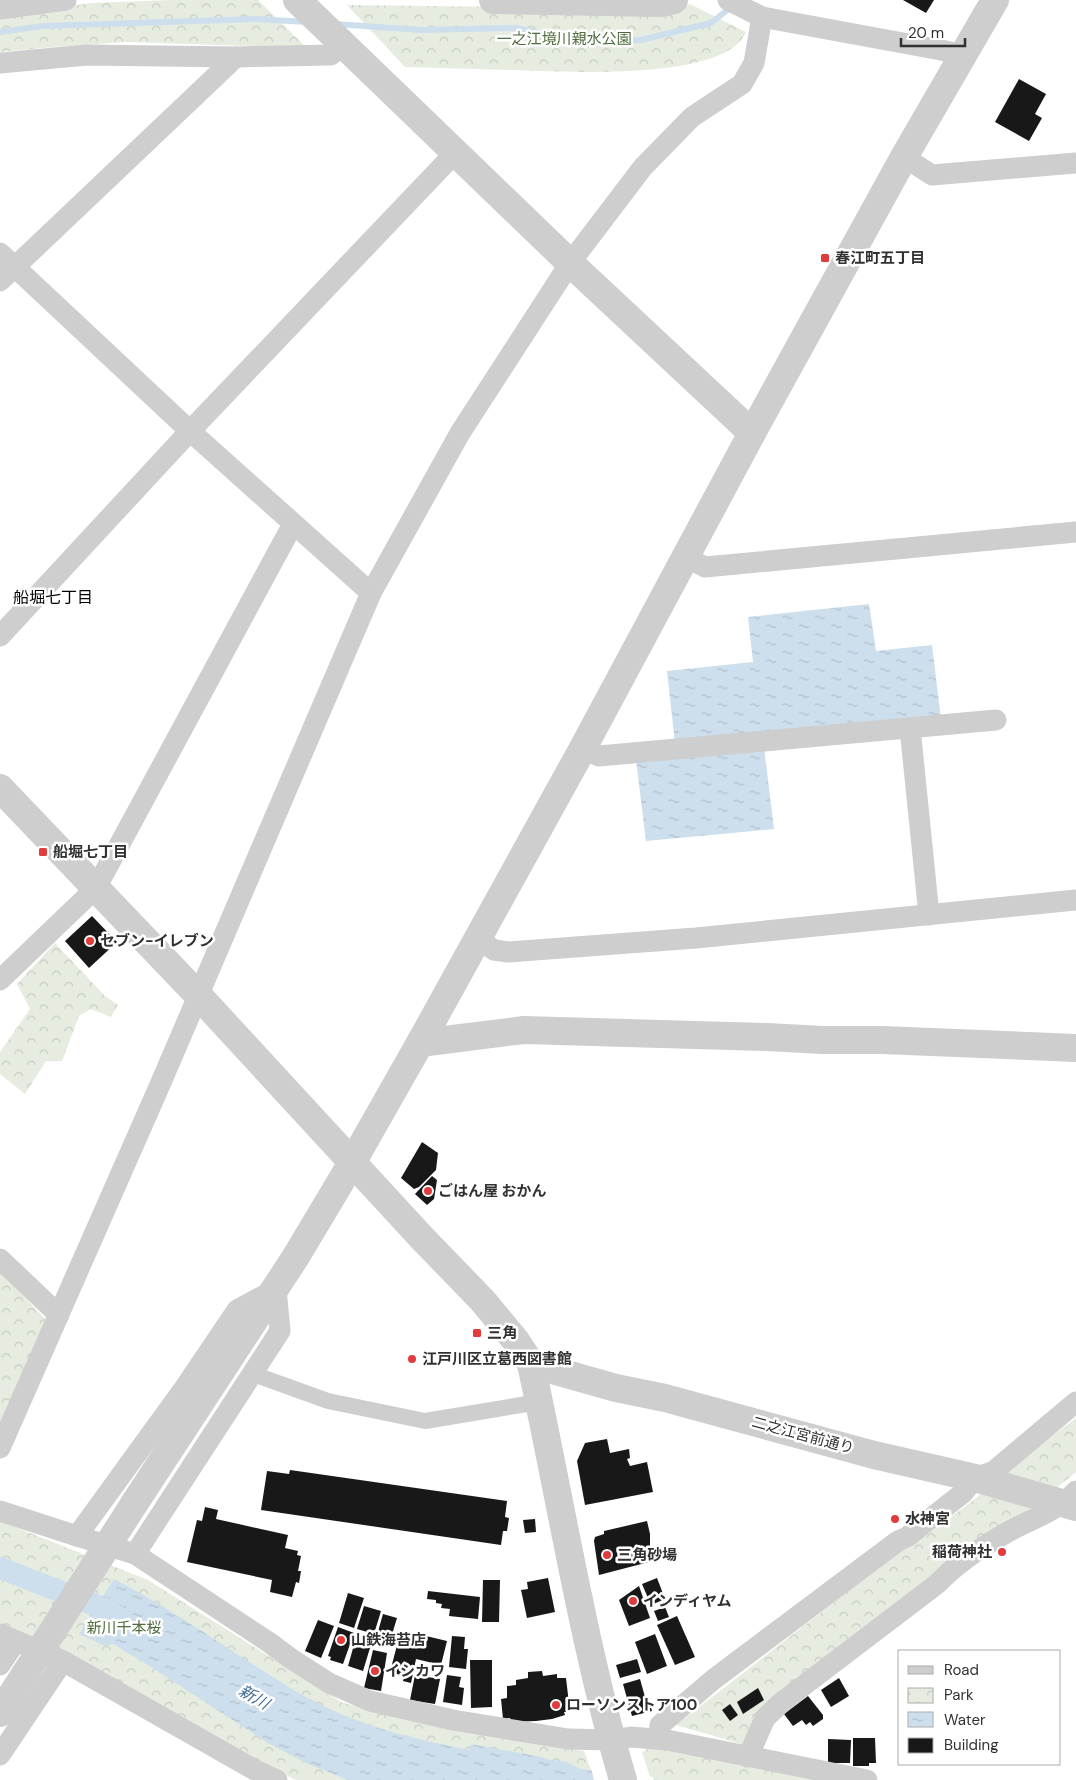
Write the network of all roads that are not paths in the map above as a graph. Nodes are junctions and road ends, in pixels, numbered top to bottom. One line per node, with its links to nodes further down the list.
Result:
1 (66, 0): 7 (street)
2 (297, 0): 9 (street)
3 (493, 0): 4 (street)
4 (674, 0)
5 (728, 0): 8 (street)
6 (995, 0): 10 (street)
7 (0, 9)
8 (762, 17): 10 (street); 16 (street)
9 (343, 44): 11 (street); 13 (street)
10 (963, 55): 14 (street)
11 (236, 57): 12 (street); 17 (street)
12 (0, 63)
13 (455, 153): 16 (street); 18 (street)
14 (904, 157): 15 (street); 19 (street)
15 (1076, 163)
16 (570, 263): 19 (street); 23 (street)
17 (5, 267): 18 (street)
18 (190, 431): 20 (street); 24 (street)
19 (752, 434): 22 (street)
20 (293, 524): 23 (street); 29 (street)
21 (1076, 532): 22 (street)
22 (686, 558): 27 (street)
23 (371, 593): 34 (street)
24 (0, 636)
25 (996, 720): 26 (street)
26 (910, 728): 27 (street); 31 (street)
27 (583, 748): 32 (street)
28 (0, 788): 29 (street)
29 (96, 888): 33 (street); 34 (street)
30 (1076, 900): 31 (street)
31 (929, 915): 32 (street)
32 (478, 939): 35 (street)
33 (0, 980)
34 (198, 995): 37 (street); 40 (street)
35 (420, 1043): 36 (street); 37 (street)
36 (1076, 1048)
37 (353, 1161): 39 (street); 41 (street)
38 (0, 1259): 40 (street)
39 (276, 1289): 42 (street); 49 (street); 54 (street, bridge)
40 (59, 1316): 45 (street)
41 (531, 1364): 43 (street); 46 (street, 二之江宮前通り)
42 (253, 1374): 43 (street); 50 (street)
43 (539, 1402): 56 (street)
44 (1076, 1402): 46 (street)
45 (0, 1448)
46 (975, 1478): 47 (street, 二之江宮前通り); 55 (street)
47 (1071, 1500): 58 (street)
48 (0, 1511): 49 (street)
49 (77, 1536): 50 (street)
50 (135, 1554): 56 (street)
51 (8, 1638): 52 (street); 53 (street)
52 (64, 1662): 57 (street); 59 (street)
53 (0, 1665)
54 (6, 1705)
55 (659, 1739): 56 (street); 58 (street)
56 (613, 1747): 60 (street)
57 (0, 1755)
58 (748, 1757): 61 (street)
59 (277, 1780)
60 (623, 1780)
61 (867, 1780)

